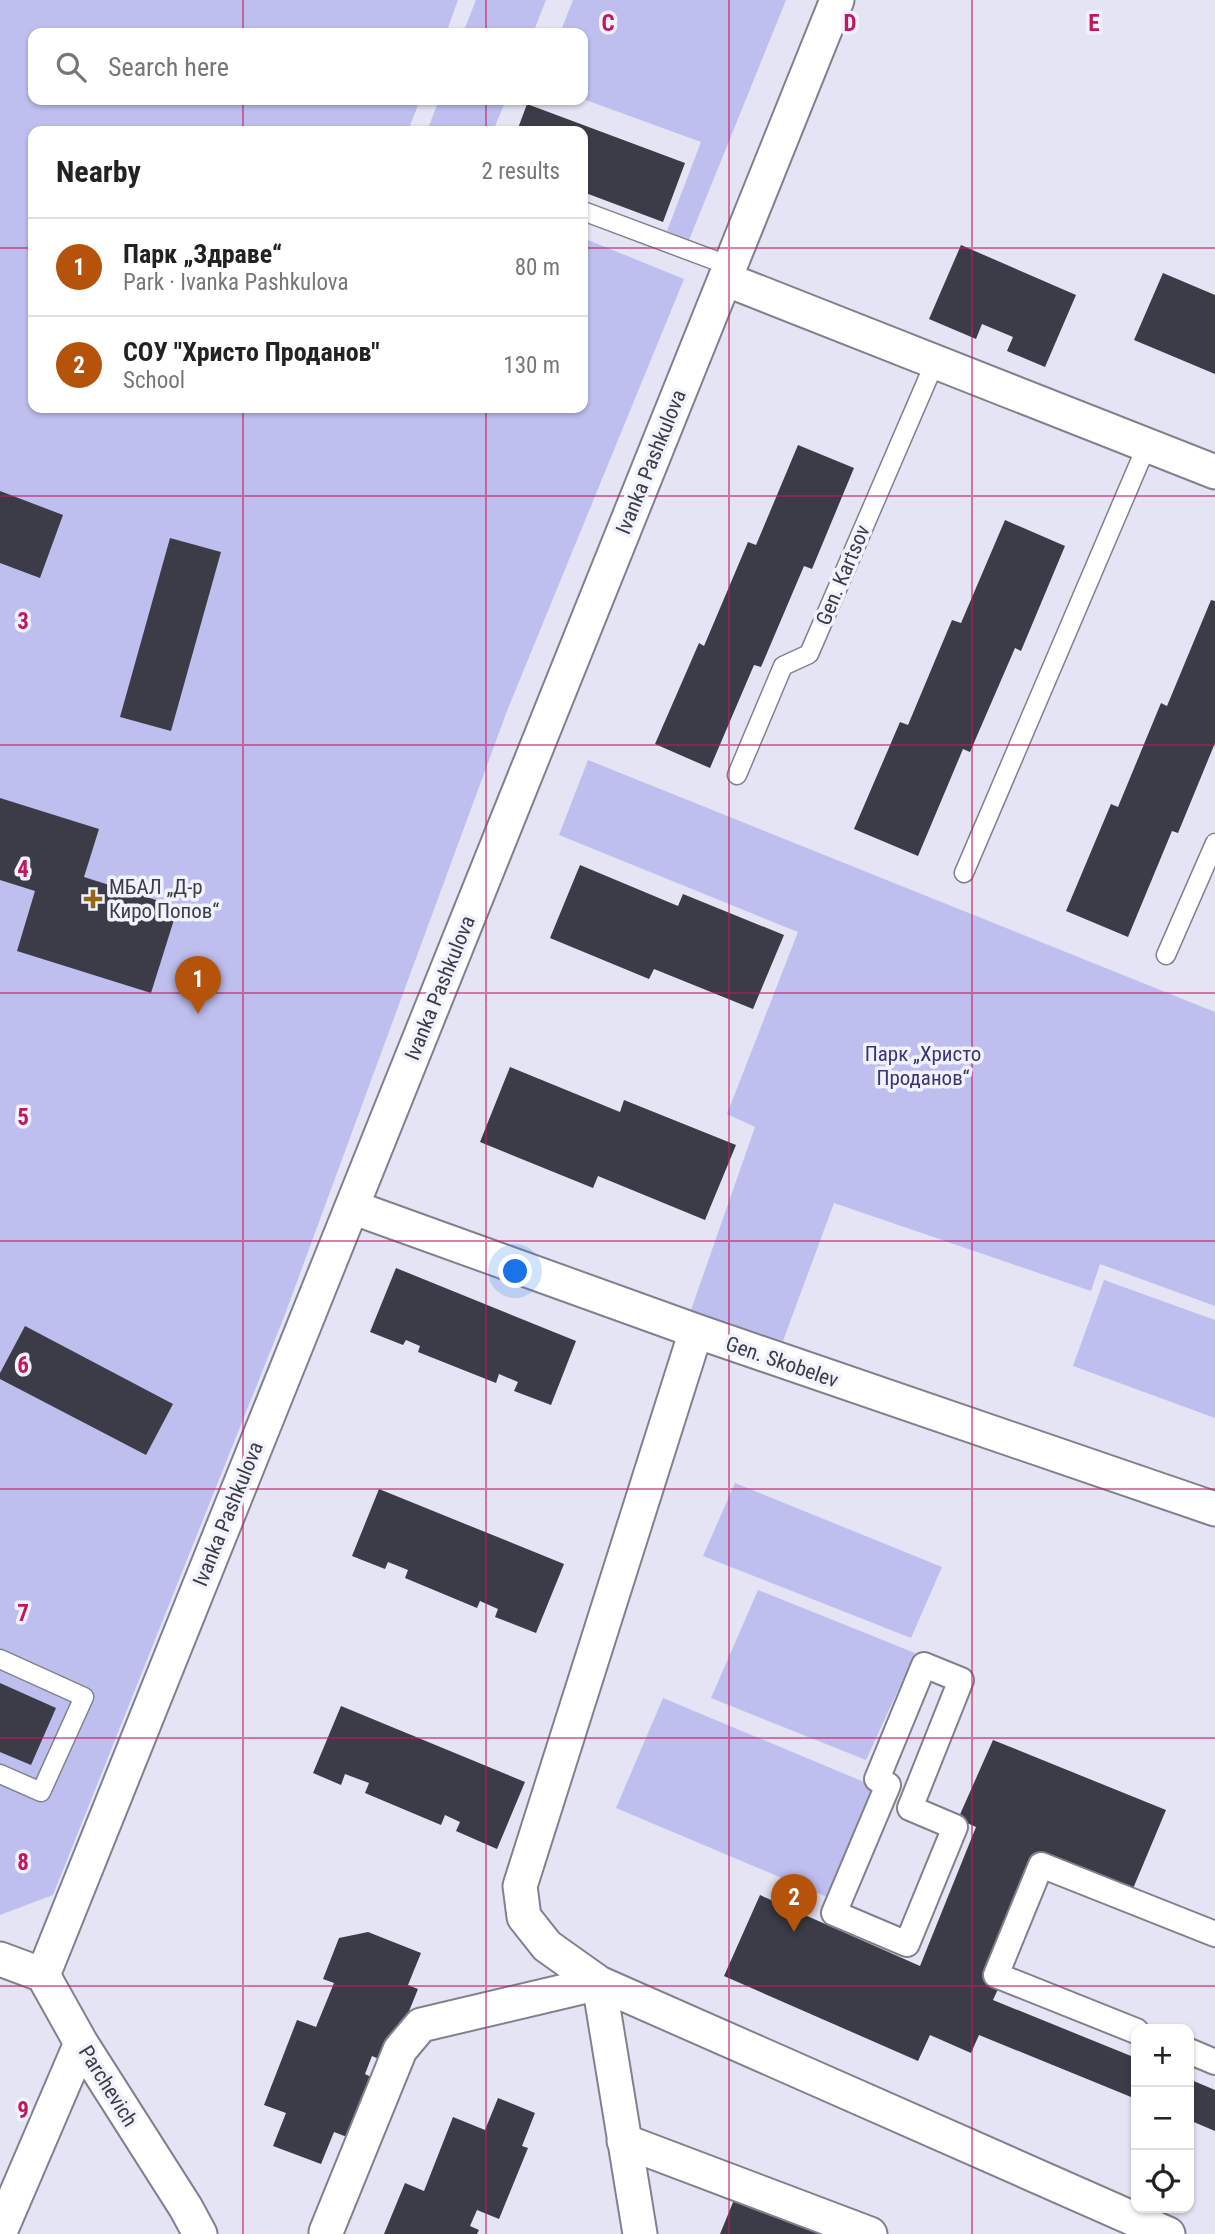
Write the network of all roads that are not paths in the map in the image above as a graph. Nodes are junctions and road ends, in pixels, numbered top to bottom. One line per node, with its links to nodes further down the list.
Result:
1 (837, 0): 3 (street, Ivanka Pashkulova)
2 (588, 213): 3 (lane)
3 (728, 272): 4 (street); 11 (street, Ivanka Pashkulova)
4 (935, 362): 5 (street); 7 (lane, Gen. Kartsov)
5 (1147, 445): 6 (street); 9 (lane)
6 (1215, 472)
7 (737, 775)
8 (1215, 843): 10 (lane)
9 (964, 873)
10 (1166, 955)
11 (352, 1207): 12 (street, Gen. Skobelev); 19 (street, Ivanka Pashkulova)
12 (695, 1331): 13 (street, Gen. Skobelev); 20 (street)
13 (1215, 1509)
14 (0, 1659): 15 (lane)
15 (0, 1774)
16 (1215, 1934): 21 (street)
17 (907, 1944): 17 (street)
18 (0, 1959): 19 (street)
19 (43, 1975): 22 (street, Parchevich)
20 (599, 1983): 25 (street); 27 (street); 31 (street)
21 (1131, 2029)
22 (81, 2043): 26 (street); 28 (street, Parchevich)
23 (1194, 2053): 24 (street)
24 (1215, 2062)
25 (624, 2141): 29 (street); 30 (street)
26 (0, 2232)
27 (326, 2232)
28 (200, 2234)
29 (640, 2234)
30 (870, 2234)
31 (1168, 2234)

